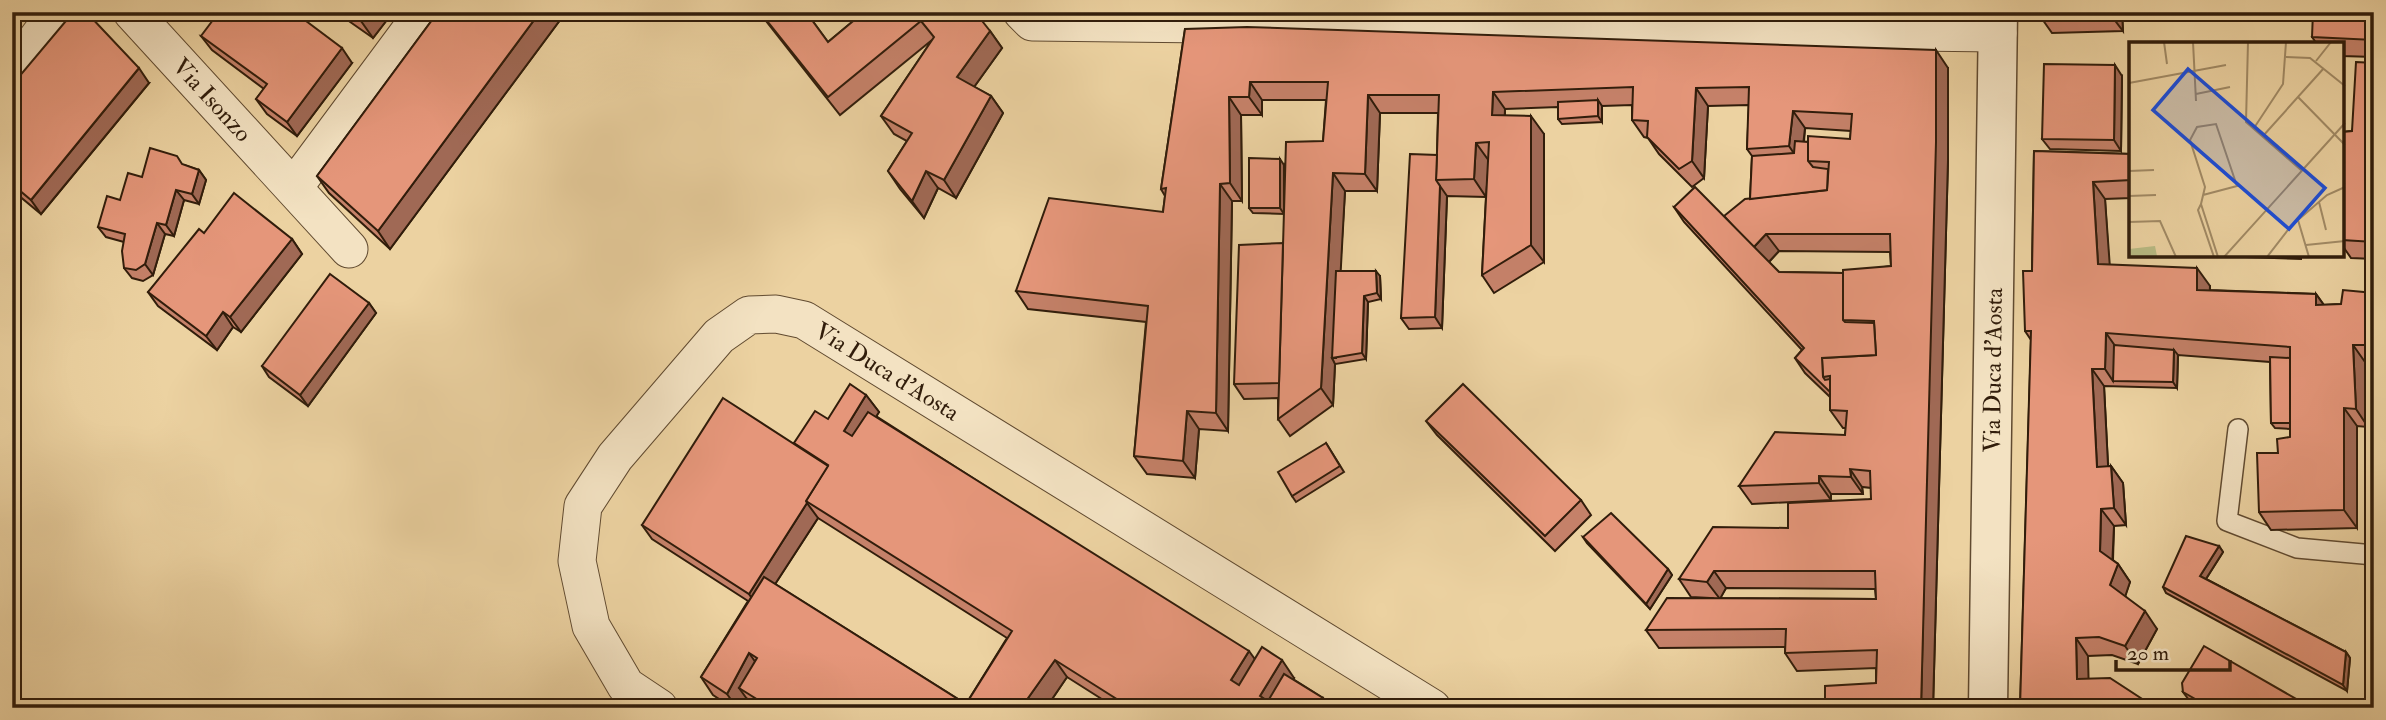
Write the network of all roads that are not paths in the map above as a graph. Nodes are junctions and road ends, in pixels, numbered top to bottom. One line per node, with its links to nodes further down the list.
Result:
1 (57, 12): 8 (street)
2 (132, 12): 9 (street, Via Isonzo)
3 (424, 12): 9 (street)
4 (1023, 12): 5 (street)
5 (1156, 18): 6 (street)
6 (1317, 19): 7 (street)
7 (1998, 23): 15 (street, Via Duca d'Aosta)
8 (12, 73)
9 (294, 187): 10 (street, Via Isonzo)
10 (349, 249)
11 (2238, 429): 12 (lane)
12 (2374, 555)
13 (659, 708): 14 (street, Via Duca d'Aosta)
14 (1432, 708)
15 (1989, 708)

